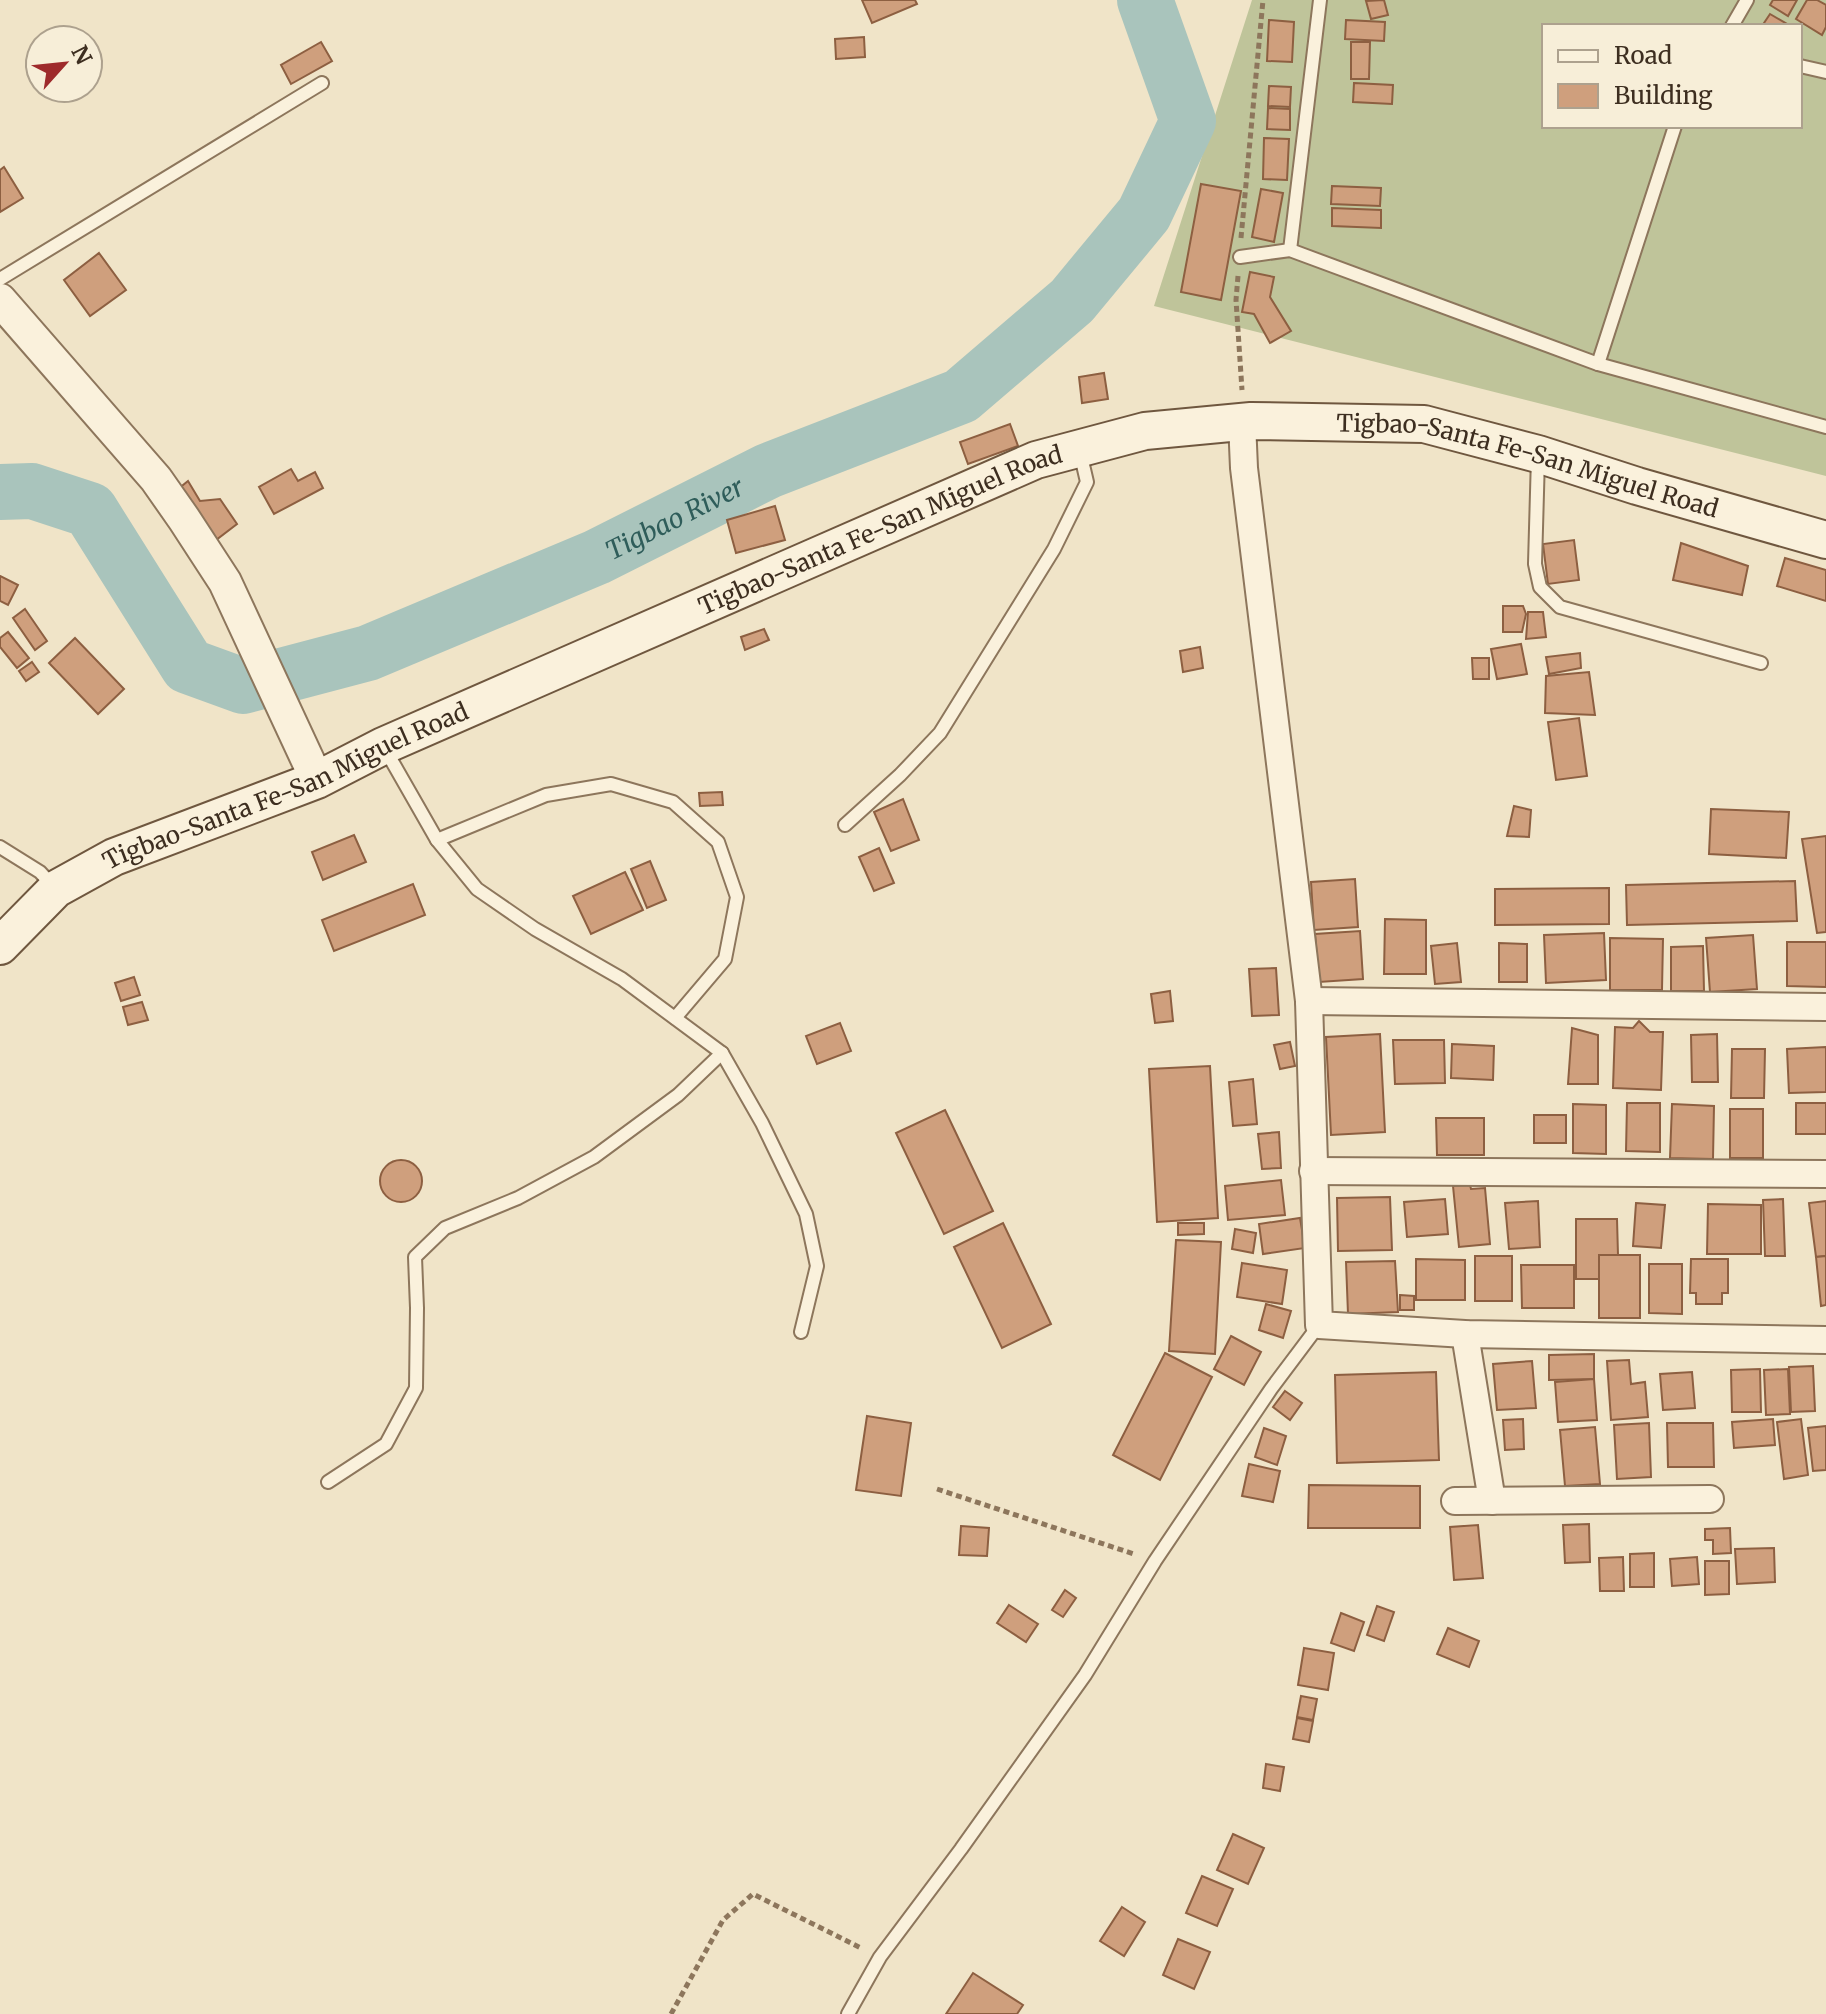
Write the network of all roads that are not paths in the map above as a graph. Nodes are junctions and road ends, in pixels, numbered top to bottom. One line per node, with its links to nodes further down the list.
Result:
1 (1320, 0): 8 (lane)
2 (1747, 0): 3 (lane)
3 (1733, 24)
4 (1802, 66): 5 (lane)
5 (1826, 72)
6 (322, 83): 10 (lane)
7 (1674, 128): 12 (lane)
8 (1290, 250): 9 (lane); 12 (lane)
9 (1240, 257)
10 (0, 279)
11 (0, 300): 20 (street)
12 (1598, 364): 14 (lane)
13 (1242, 422): 15 (main road, Tigbao-Santa Fe-San Miguel Road); 16 (main road, Tigbao-Santa Fe-San Miguel Road); 26 (street)
14 (1826, 427)
15 (1080, 449): 19 (main road, Tigbao-Santa Fe-San Miguel Road); 21 (lane)
16 (1538, 454): 17 (main road, Tigbao-Santa Fe-San Miguel Road); 18 (lane)
17 (1826, 540)
18 (1761, 663)
19 (383, 746): 20 (main road, Tigbao-Santa Fe-San Miguel Road); 22 (lane)
20 (317, 780): 24 (main road, Tigbao-Santa Fe-San Miguel Road)
21 (845, 825)
22 (437, 840): 28 (lane); 28 (lane)
23 (0, 847): 24 (lane)
24 (56, 889): 25 (main road, Tigbao-Santa Fe-San Miguel Road)
25 (0, 946)
26 (1309, 1001): 27 (street); 30 (street)
27 (1826, 1007)
28 (675, 1018): 29 (lane)
29 (722, 1053): 33 (lane); 36 (lane)
30 (1313, 1171): 31 (street); 32 (street)
31 (1826, 1174)
32 (1319, 1325): 34 (street); 40 (lane)
33 (801, 1332)
34 (1465, 1334): 35 (street); 39 (street)
35 (1826, 1340)
36 (328, 1482)
37 (1710, 1499): 39 (street)
38 (1455, 1501): 39 (street)
39 (1492, 1501)
40 (848, 2014)

